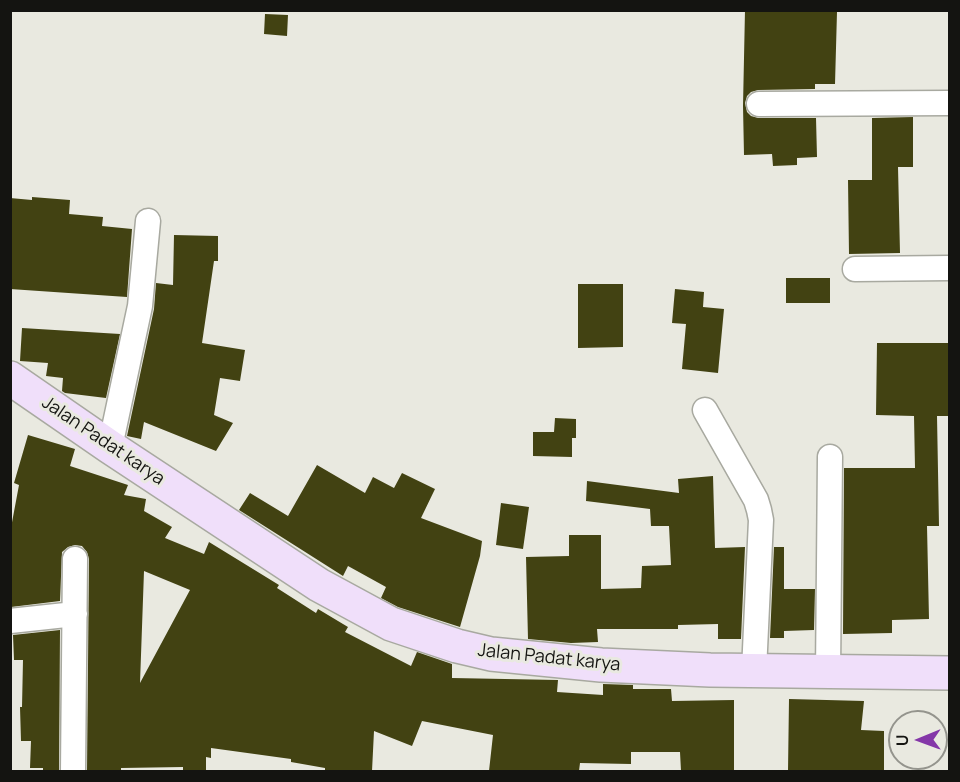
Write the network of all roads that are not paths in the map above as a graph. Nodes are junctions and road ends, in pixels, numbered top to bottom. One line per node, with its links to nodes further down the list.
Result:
1 (950, 103): 2 (street)
2 (759, 104)
3 (148, 220): 8 (street)
4 (950, 268): 5 (street)
5 (855, 269)
6 (10, 378): 8 (main road, Jalan Padat karya)
7 (705, 410): 13 (street)
8 (110, 447): 13 (main road, Jalan Padat karya)
9 (830, 457): 14 (street)
10 (75, 559): 11 (street)
11 (75, 614): 12 (street); 16 (street)
12 (10, 621)
13 (754, 671): 14 (main road, Jalan Padat karya)
14 (828, 673): 15 (main road, Jalan Padat karya)
15 (950, 673)
16 (73, 771)

